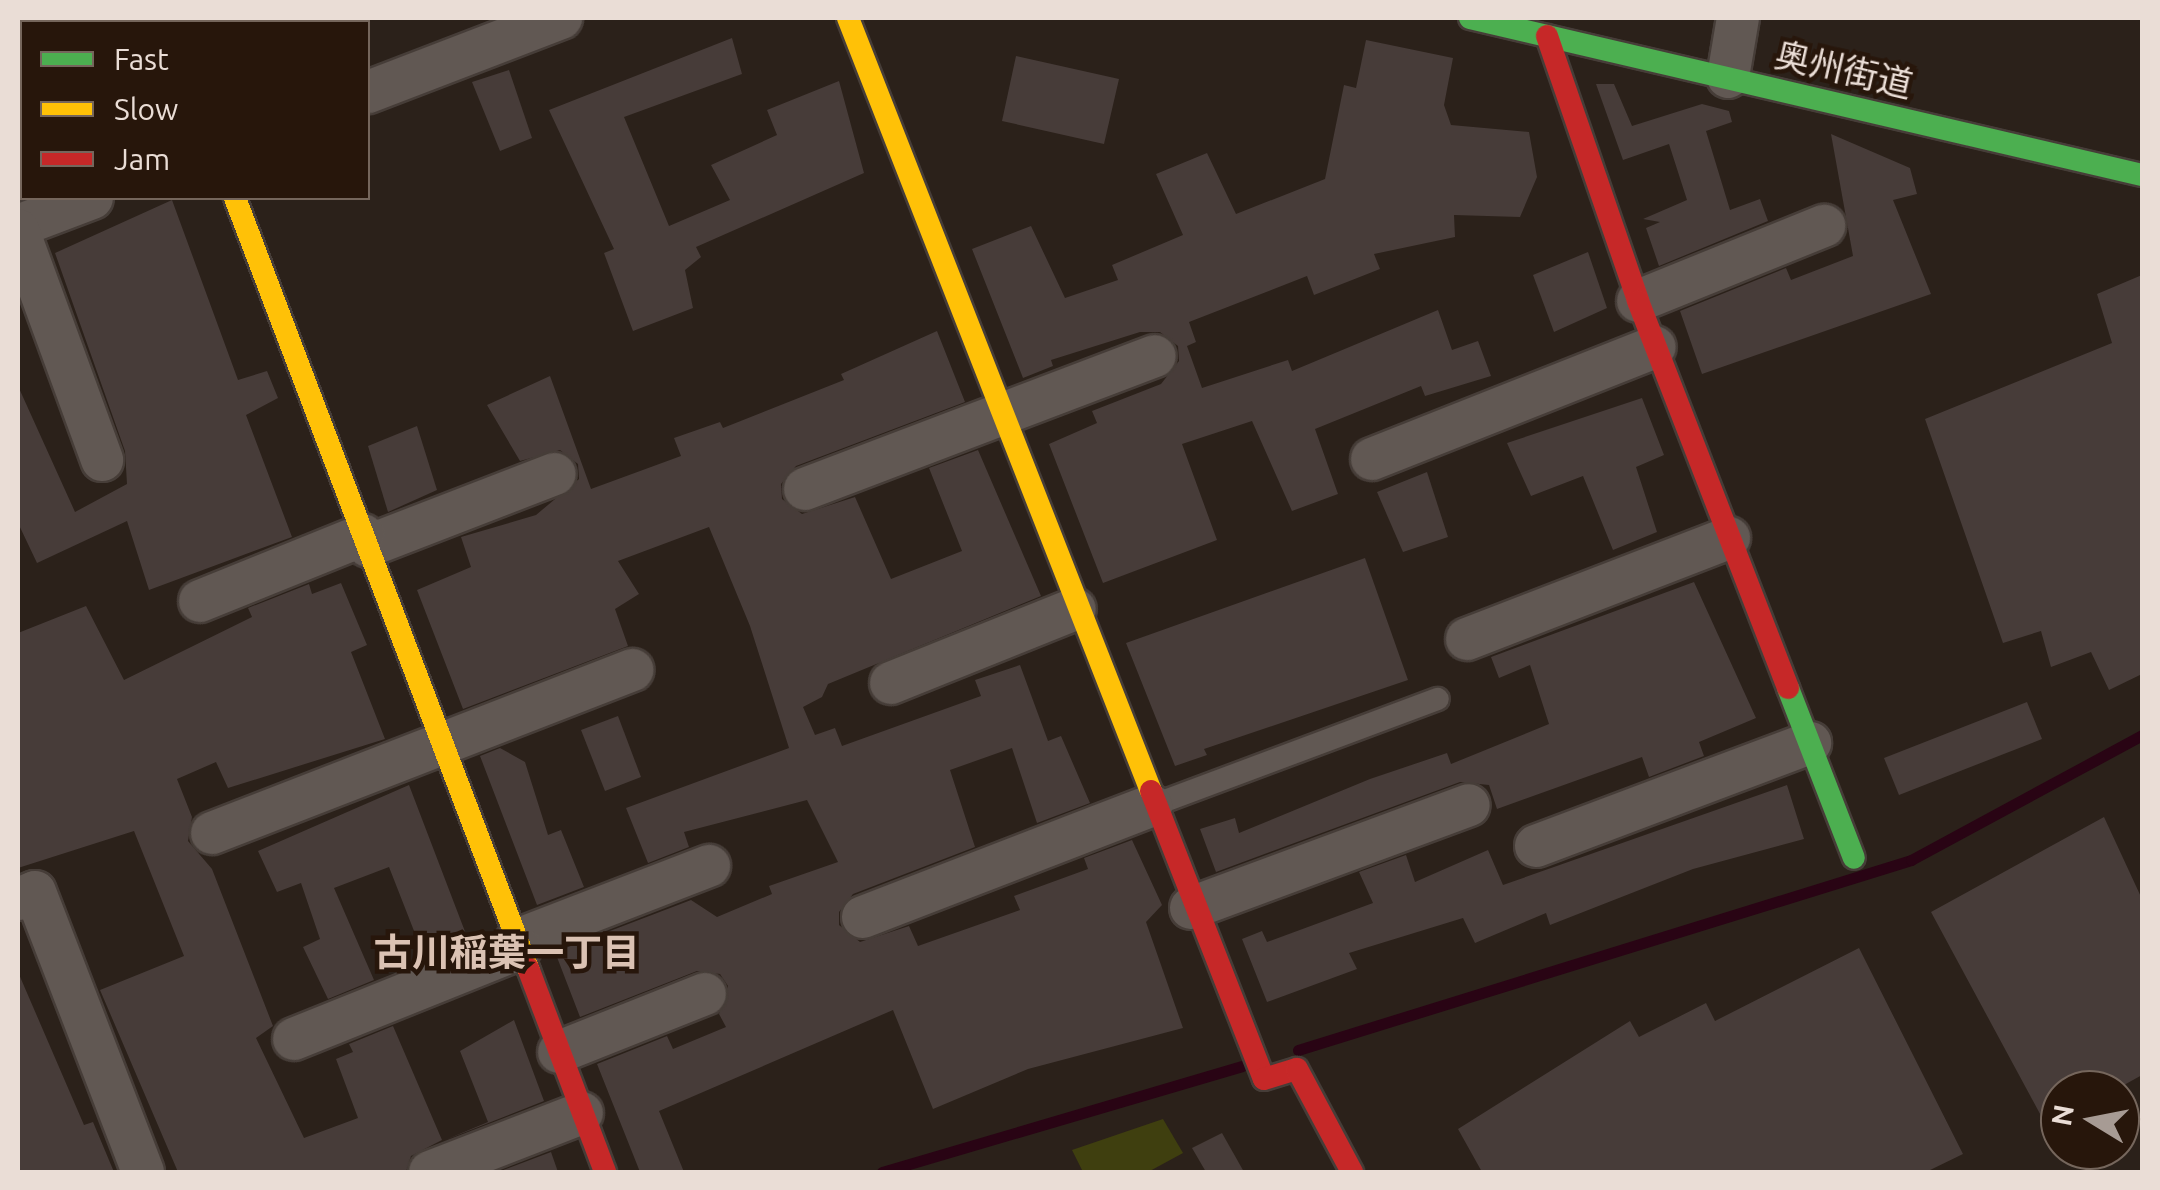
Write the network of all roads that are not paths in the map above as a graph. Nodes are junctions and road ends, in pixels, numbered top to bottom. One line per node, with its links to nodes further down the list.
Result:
1 (561, 18): 7 (street)
2 (848, 18): 16 (street)
3 (1470, 18): 5 (street, 奥州街道)
4 (1738, 18): 6 (street)
5 (1547, 36): 6 (street, 奥州街道); 13 (street)
6 (1728, 78): 8 (street, 奥州街道)
7 (370, 91)
8 (2142, 175)
9 (87, 200): 12 (street)
10 (237, 200): 22 (street)
11 (1824, 226): 13 (street)
12 (18, 228): 18 (street)
13 (1638, 301): 14 (street)
14 (1656, 347): 17 (street); 21 (street)
15 (1155, 356): 16 (street)
16 (1000, 414): 20 (street); 24 (street)
17 (1372, 459)
18 (102, 460)
19 (554, 474): 22 (street)
20 (805, 488)
21 (1729, 538): 25 (street); 29 (street)
22 (366, 540): 23 (street); 30 (street)
23 (200, 601)
24 (1075, 609): 27 (street); 32 (street)
25 (1467, 640)
26 (633, 670): 30 (street)
27 (890, 683)
28 (1438, 699): 32 (lane)
29 (1810, 743): 34 (street); 35 (street)
30 (442, 744): 33 (street); 40 (street)
31 (1469, 805): 38 (street)
32 (1151, 806): 38 (street); 39 (street)
33 (212, 833)
34 (1536, 846)
35 (1854, 858)
36 (709, 866): 40 (street)
37 (18, 899): 45 (street)
38 (1191, 908): 48 (street)
39 (863, 917)
40 (518, 944): 42 (street); 43 (street)
41 (704, 994): 43 (street)
42 (294, 1039)
43 (559, 1052): 44 (street)
44 (582, 1113): 46 (street); 47 (street)
45 (143, 1172)
46 (430, 1172)
47 (605, 1172)
48 (1352, 1172)

